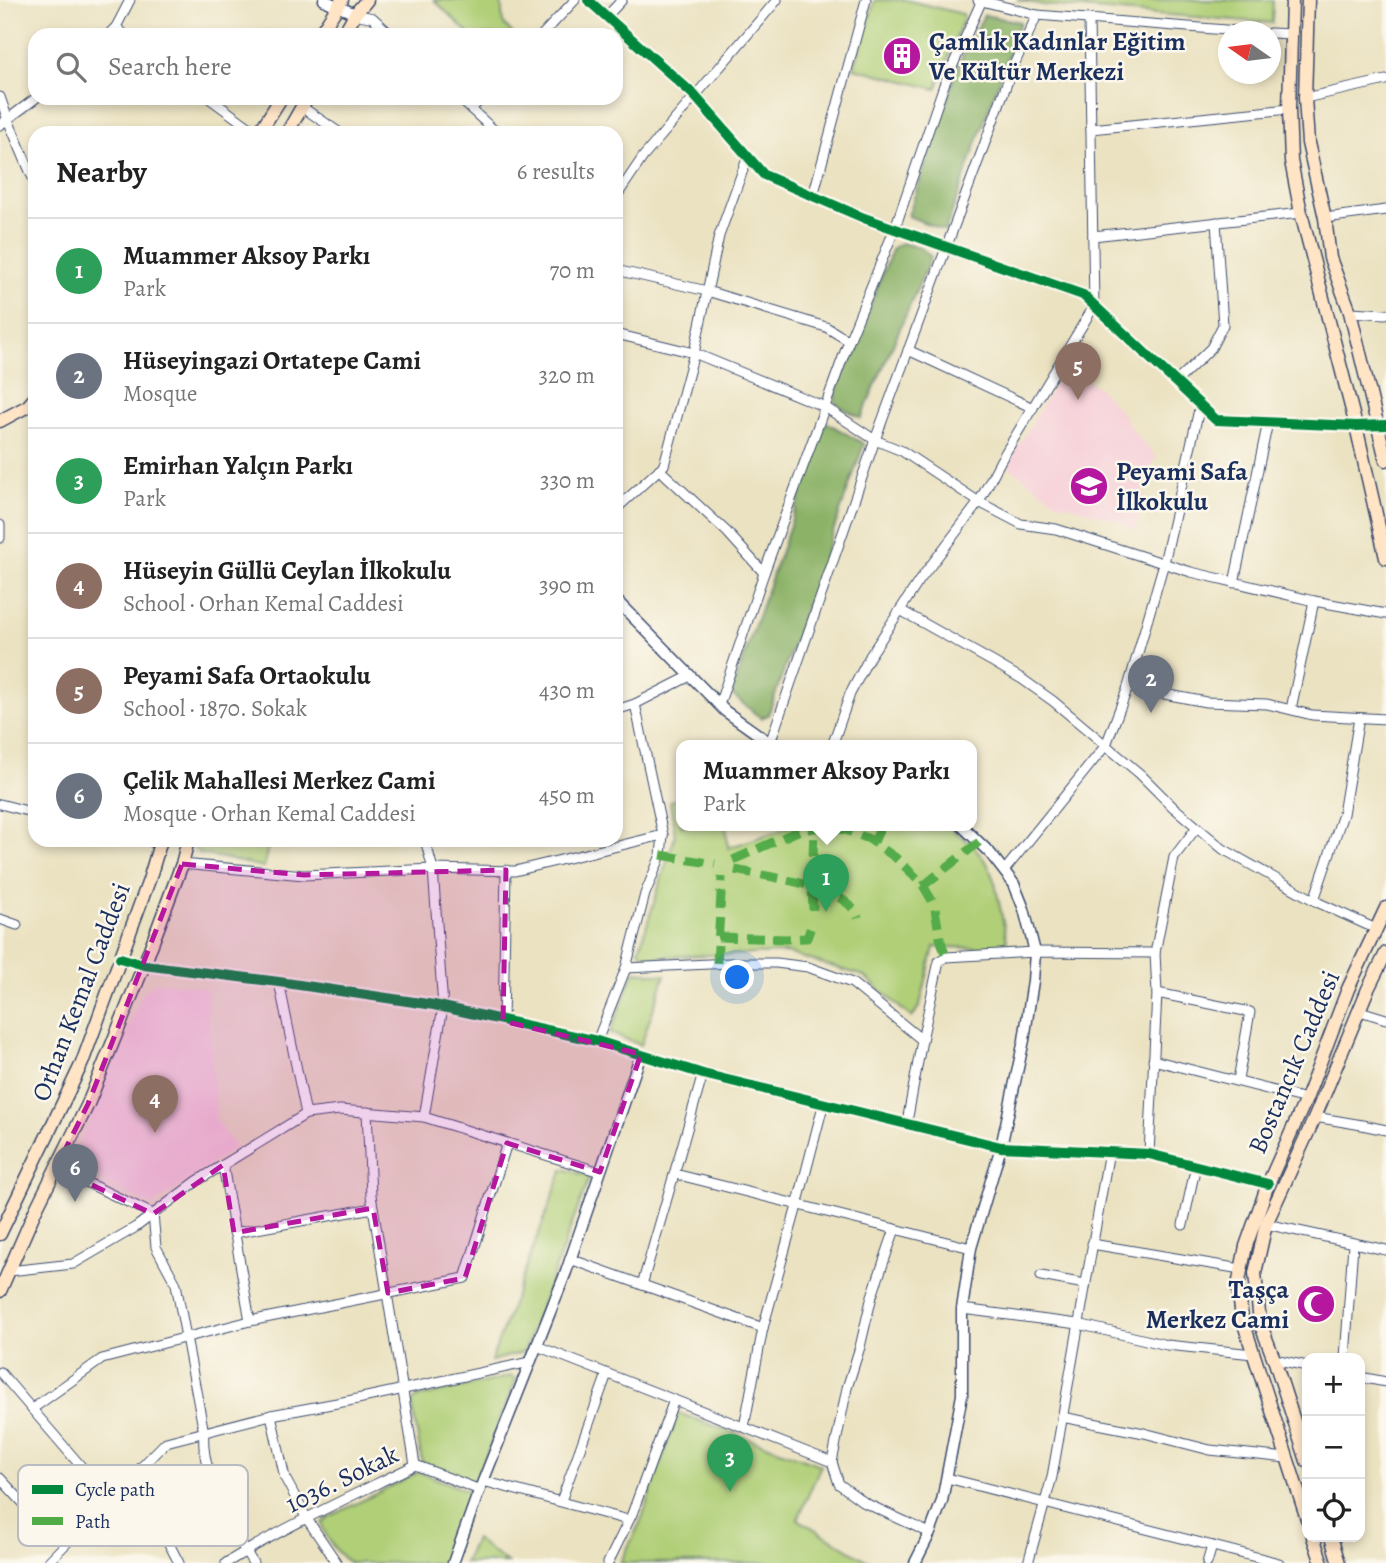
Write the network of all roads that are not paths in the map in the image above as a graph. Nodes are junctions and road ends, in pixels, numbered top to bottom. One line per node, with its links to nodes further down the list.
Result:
1 (130, 0): 17 (street)
2 (324, 0): 12 (street)
3 (367, 0): 13 (main road)
4 (575, 0): 21 (street)
5 (587, 0): 15 (street)
6 (622, 0): 15 (street)
7 (777, 0): 28 (street)
8 (866, 0): 50 (street)
9 (980, 0): 14 (street); 55 (street)
10 (1292, 0): 26 (main road)
11 (1308, 0): 30 (main road)
12 (340, 3): 13 (street); 18 (main road)
13 (355, 14): 19 (main road); 20 (street)
14 (1037, 15): 16 (street); 57 (street)
15 (606, 17): 22 (street)
16 (1089, 19): 23 (street); 46 (street)
17 (116, 27)
18 (324, 28)
19 (347, 28)
20 (384, 28)
21 (549, 28)
22 (618, 28)
23 (1218, 29)
24 (623, 32): 28 (street)
25 (1281, 34): 26 (street)
26 (1291, 34): 39 (main road)
27 (1386, 80): 30 (street)
28 (694, 95): 47 (street); 49 (street)
29 (0, 97): 40 (street)
30 (1305, 98): 53 (main road)
31 (28, 104): 40 (street)
32 (219, 105): 41 (street)
33 (276, 105): 42 (main road)
34 (302, 105): 43 (main road)
35 (307, 105): 44 (street)
36 (467, 105): 38 (street)
37 (475, 105): 38 (street)
38 (471, 109): 45 (street)
39 (1289, 109): 46 (street); 52 (main road)
40 (4, 123): 48 (street)
41 (248, 126)
42 (263, 126)
43 (291, 126)
44 (332, 126)
45 (489, 126)
46 (1091, 129): 56 (street)
47 (748, 156): 50 (street); 59 (street)
48 (28, 169)
49 (623, 187)
50 (813, 196): 55 (street)
51 (1386, 210): 53 (street)
52 (1301, 213): 54 (street); 74 (main road)
53 (1325, 218): 61 (main road)
54 (1216, 222): 56 (street); 67 (street)
55 (895, 228): 57 (street); 64 (street)
56 (1093, 236): 60 (street)
57 (946, 247): 60 (street); 65 (street)
58 (623, 272): 59 (street)
59 (707, 291): 64 (street); 66 (street)
60 (1094, 306): 67 (street); 71 (street)
61 (1350, 312): 62 (street); 75 (main road)
62 (1386, 314)
63 (623, 336): 66 (street)
64 (849, 341): 70 (street)
65 (908, 350): 71 (street); 76 (street)
66 (694, 353): 70 (street); 78 (street)
67 (1176, 382): 68 (street)
68 (1200, 405): 73 (street); 84 (street)
69 (28, 406): 72 (main road)
70 (825, 407): 76 (street); 85 (street)
71 (1033, 408): 80 (street)
72 (0, 421)
73 (1268, 422): 74 (street); 86 (street)
74 (1356, 426): 75 (street); 83 (main road)
75 (1382, 426): 77 (main road)
76 (875, 440): 80 (street); 100 (street)
77 (1386, 460)
78 (659, 469): 79 (street); 85 (street)
79 (623, 502)
80 (979, 502): 84 (street); 89 (street)
81 (0, 525): 82 (street)
82 (0, 538)
83 (1386, 558)
84 (1164, 563): 86 (street); 92 (street)
85 (764, 573): 94 (street)
86 (1234, 583): 87 (street)
87 (1314, 601): 90 (street); 96 (street)
88 (623, 607): 91 (street)
89 (900, 610): 101 (street); 102 (street)
90 (1386, 614)
91 (690, 676): 93 (street); 94 (street)
92 (1128, 687): 96 (street); 102 (street)
93 (635, 704): 95 (street); 107 (street)
94 (719, 705): 99 (street)
95 (623, 708)
96 (1291, 709): 97 (street)
97 (1359, 718): 98 (street); 117 (street)
98 (1386, 719)
99 (767, 740)
100 (772, 740)
101 (834, 740)
102 (1106, 745): 105 (street); 116 (street)
103 (0, 804): 104 (street)
104 (28, 811)
105 (1197, 827): 117 (street); 123 (street)
106 (967, 831): 116 (street)
107 (663, 835): 108 (street); 127 (street)
108 (623, 845)
109 (159, 847): 125 (main road, Orhan Kemal Caddesi)
110 (186, 847): 113 (main road, Orhan Kemal Caddesi)
111 (427, 847): 114 (street)
112 (614, 847): 115 (street)
113 (182, 864): 114 (street); 126 (main road, Orhan Kemal Caddesi)
114 (433, 869): 115 (street); 130 (street)
115 (506, 870): 133 (street)
116 (1004, 871): 122 (street)
117 (1314, 900): 121 (street)
118 (1386, 908): 121 (main road, Bostancık Caddesi)
119 (0, 919): 120 (street)
120 (17, 925)
121 (1376, 929): 140 (main road, Bostancık Caddesi)
122 (1035, 952): 123 (street); 134 (street); 149 (street)
123 (1155, 953): 129 (street)
124 (1386, 953): 131 (main road, Bostancık Caddesi)
125 (120, 958): 126 (street); 165 (main road, Orhan Kemal Caddesi)
126 (144, 965): 128 (street); 154 (main road, Orhan Kemal Caddesi)
127 (626, 968): 134 (street); 135 (street)
128 (279, 982): 130 (street); 143 (street)
129 (1157, 993): 137 (street); 139 (street)
130 (443, 1007): 133 (street); 144 (street)
131 (1360, 1011): 132 (street); 145 (main road, Bostancık Caddesi)
132 (1386, 1019)
133 (503, 1021): 135 (street)
134 (922, 1040): 146 (street)
135 (597, 1041): 136 (street)
136 (641, 1054): 138 (street); 155 (street)
137 (1153, 1060): 139 (street); 151 (street)
138 (703, 1074): 141 (street); 156 (street)
139 (1238, 1080): 140 (street)
140 (1306, 1099): 157 (main road, Bostancık Caddesi)
141 (824, 1102): 146 (street); 158 (street)
142 (367, 1112): 143 (street); 144 (street); 159 (street)
143 (306, 1114): 152 (street)
144 (424, 1117): 148 (street)
145 (1315, 1117): 147 (street); 161 (main road, Bostancık Caddesi)
146 (907, 1122): 149 (street)
147 (1386, 1130)
148 (507, 1143): 155 (street); 177 (street)
149 (1002, 1147): 150 (street); 168 (street)
150 (1109, 1151): 151 (street); 166 (street)
151 (1149, 1154): 153 (street)
152 (223, 1165): 160 (street); 164 (street)
153 (1196, 1165): 157 (street); 162 (street)
154 (56, 1168): 160 (street); 172 (main road, Orhan Kemal Caddesi)
155 (600, 1172): 170 (street)
156 (675, 1174): 158 (street); 175 (street)
157 (1268, 1184): 171 (main road, Bostancık Caddesi)
158 (797, 1206): 163 (street); 181 (street)
159 (373, 1208): 164 (street); 177 (street)
160 (153, 1214): 172 (street); 182 (street)
161 (1266, 1224): 167 (street); 186 (main road, Bostancık Caddesi)
162 (1183, 1225)
163 (895, 1229): 168 (street); 202 (street)
164 (234, 1233): 179 (street)
165 (0, 1234)
166 (1092, 1244): 171 (street); 174 (street)
167 (1353, 1244): 169 (street); 184 (street)
168 (971, 1248): 178 (street)
169 (1386, 1250)
170 (570, 1259): 175 (street); 183 (street)
171 (1241, 1269): 185 (main road, Bostancık Caddesi)
172 (9, 1271): 176 (main road, Orhan Kemal Caddesi)
173 (1041, 1276): 174 (street)
174 (1085, 1284): 180 (street)
175 (642, 1285): 181 (street)
176 (0, 1292)
177 (387, 1293): 179 (street); 193 (street)
178 (962, 1309): 180 (street); 208 (street)
179 (250, 1321): 182 (street)
180 (1078, 1324): 185 (street); 197 (street)
181 (763, 1328): 198 (street)
182 (186, 1337): 195 (street); 199 (street)
183 (537, 1346): 187 (street); 190 (street)
184 (1345, 1353)
185 (1253, 1354): 201 (main road, Bostancık Caddesi)
186 (1274, 1359): 188 (street); 200 (main road, Bostancık Caddesi)
187 (530, 1362): 193 (street); 209 (street)
188 (1302, 1365)
189 (0, 1372): 195 (street)
190 (607, 1374): 194 (street); 211 (street)
191 (1365, 1378): 192 (street)
192 (1386, 1382)
193 (403, 1390): 196 (street); 206 (street)
194 (674, 1400): 198 (street); 215 (street)
195 (32, 1409): 203 (street)
196 (271, 1415): 199 (street); 214 (street)
197 (1062, 1417): 201 (street); 212 (street)
198 (744, 1427): 202 (street)
199 (204, 1433): 204 (street); 205 (street)
200 (1302, 1446)
201 (1287, 1458): 213 (main road, Bostancık Caddesi)
202 (832, 1462): 216 (street)
203 (80, 1465)
204 (144, 1465)
205 (207, 1465)
206 (415, 1465): 209 (street, 1036. Sokak); 214 (street, 1036. Sokak)
207 (0, 1478): 210 (street)
208 (947, 1478): 212 (street); 216 (street)
209 (482, 1486): 211 (street, 1036. Sokak); 229 (street)
210 (18, 1497)
211 (561, 1501): 215 (street, 1036. Sokak)
212 (1045, 1502): 222 (street); 232 (street)
213 (1302, 1504)
214 (307, 1519): 223 (street, 1036. Sokak); 228 (street)
215 (628, 1520): 230 (street)
216 (930, 1533): 231 (street)
217 (1315, 1542): 235 (main road)
218 (1333, 1542): 236 (main road)
219 (62, 1546): 224 (street)
220 (170, 1546): 225 (street)
221 (243, 1546): 223 (street)
222 (1212, 1546): 233 (street); 234 (street)
223 (246, 1551): 226 (street, 1036. Sokak); 227 (street)
224 (47, 1563)
225 (179, 1563)
226 (226, 1563)
227 (253, 1563)
228 (337, 1563)
229 (453, 1563)
230 (607, 1563)
231 (915, 1563)
232 (1028, 1563)
233 (1207, 1563)
234 (1279, 1563)
235 (1322, 1563)
236 (1339, 1563)

